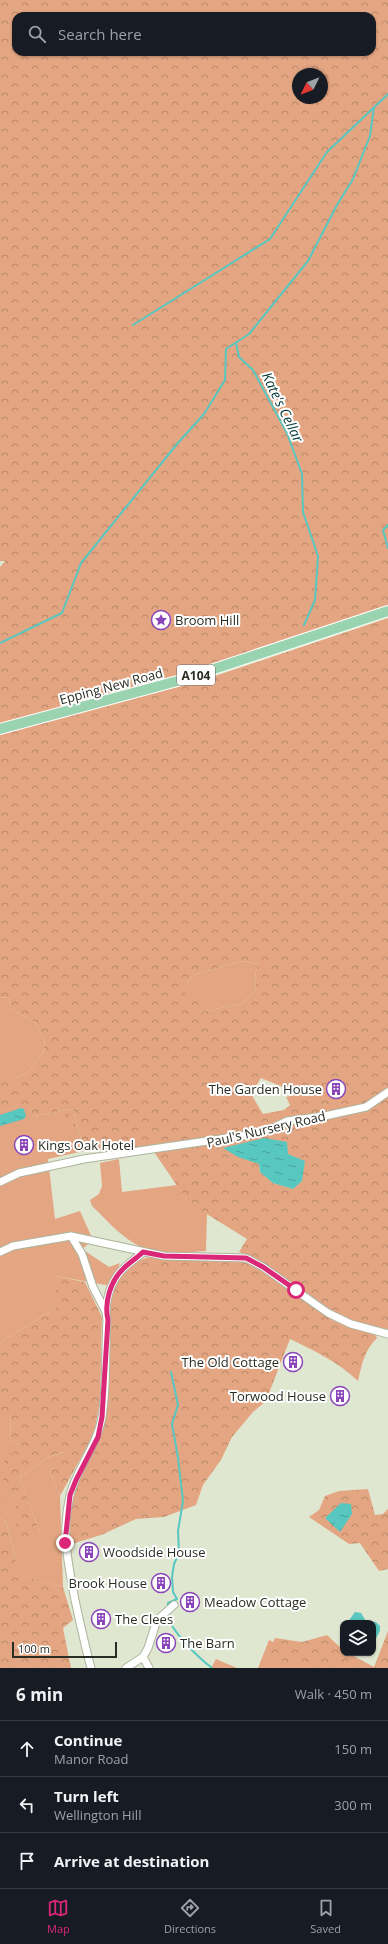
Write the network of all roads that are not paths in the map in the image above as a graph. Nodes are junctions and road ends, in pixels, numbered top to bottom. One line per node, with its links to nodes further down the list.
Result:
1 (388, 611): 2 (main road, Epping New Road / A104)
2 (0, 729)
3 (388, 1092): 4 (street, Paul's Nursery Road)
4 (0, 1182)
5 (71, 1236): 6 (street); 7 (street); 8 (street)
6 (0, 1252)
7 (143, 1252): 8 (street); 9 (street)
8 (106, 1312): 12 (street)
9 (388, 1334)
10 (174, 1605): 11 (street)
11 (143, 1657): 13 (street); 14 (street)
12 (91, 1668)
13 (126, 1668)
14 (148, 1668)

